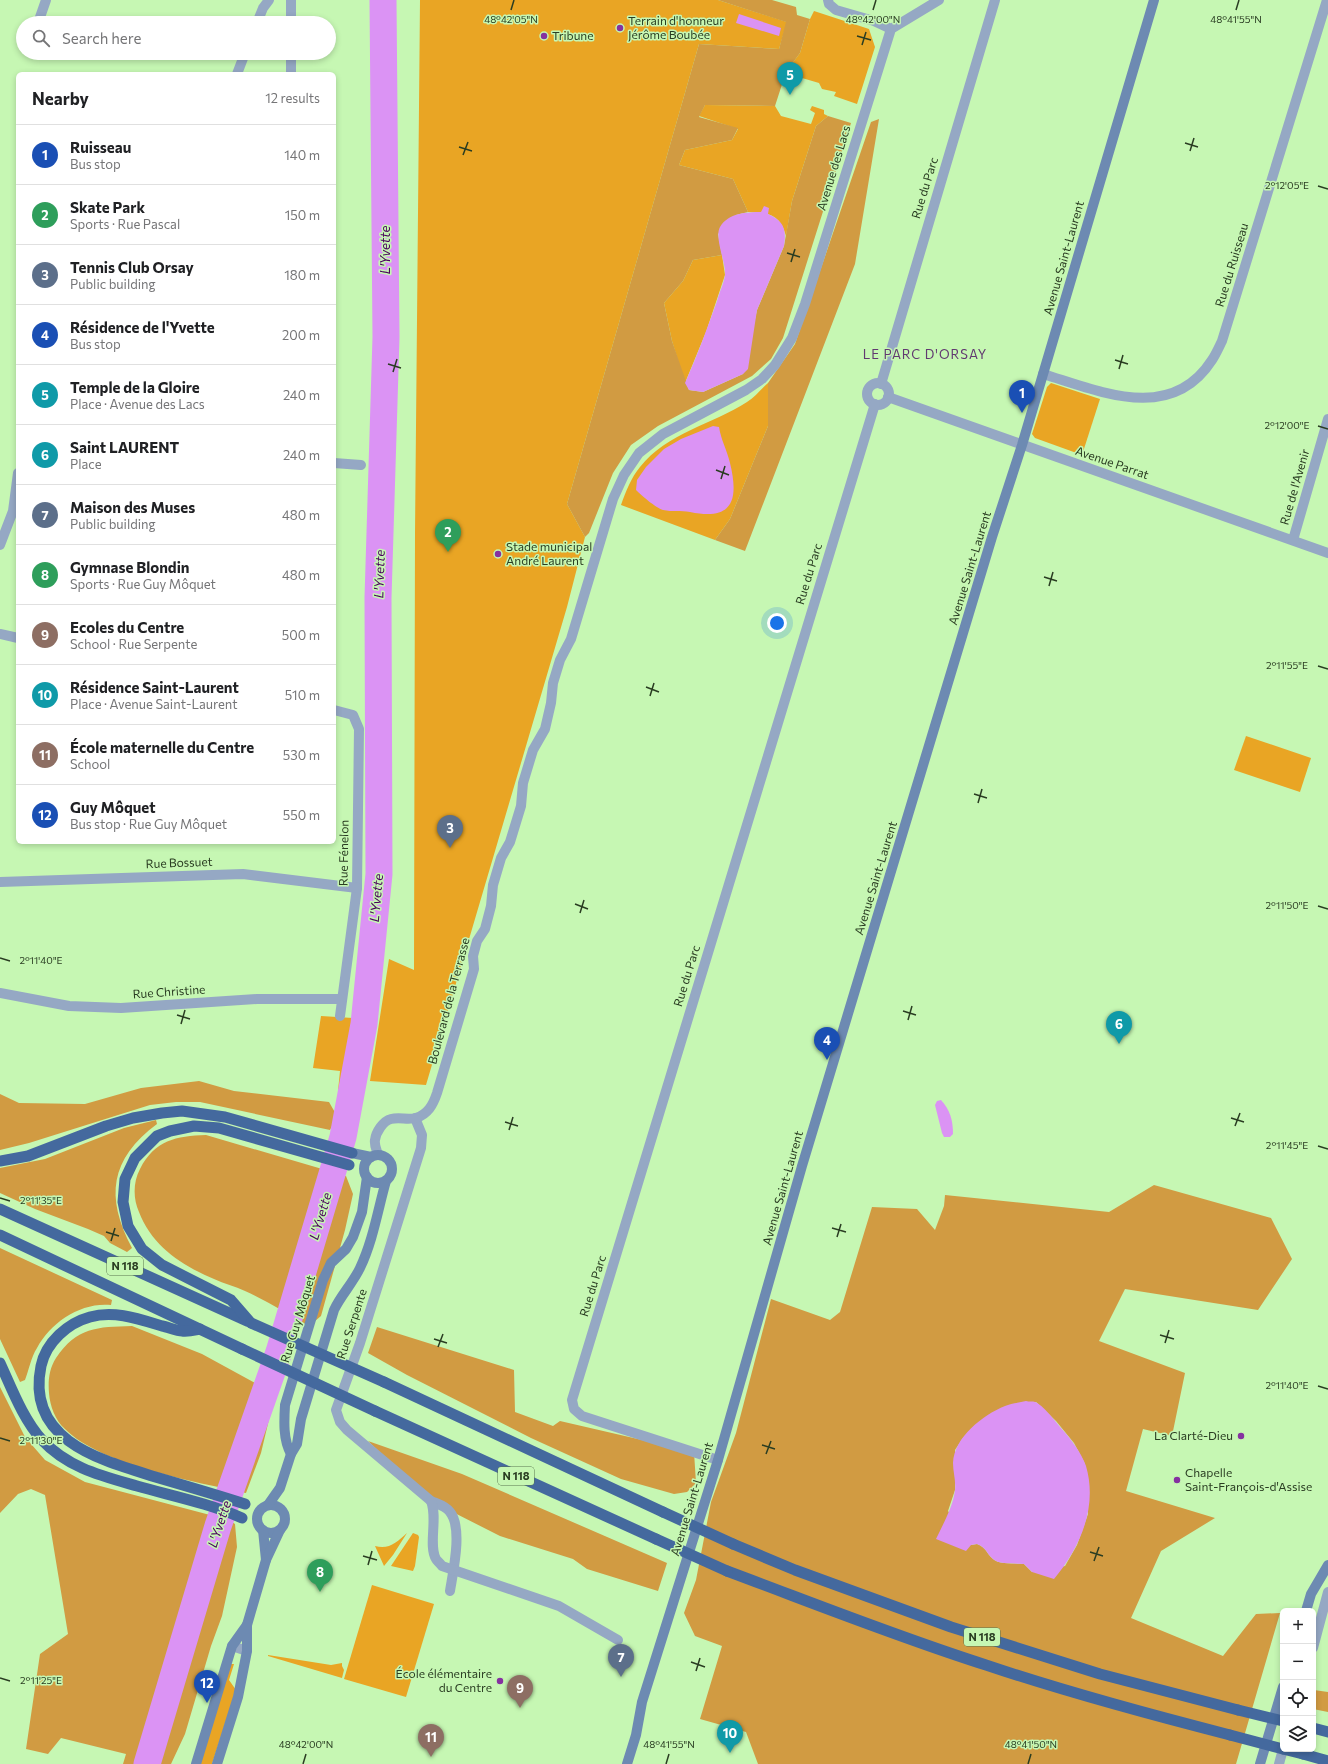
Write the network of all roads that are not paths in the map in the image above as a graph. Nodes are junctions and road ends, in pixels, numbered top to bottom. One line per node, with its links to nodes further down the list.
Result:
1 (46, 0): 9 (street)
2 (269, 0): 10 (street)
3 (291, 0): 11 (street)
4 (828, 0): 12 (street)
5 (939, 0): 12 (street)
6 (995, 0): 19 (street, Rue du Parc)
7 (1154, 0): 18 (main road, Avenue Saint-Laurent)
8 (1327, 0): 18 (street, Rue du Ruisseau)
9 (40, 16)
10 (260, 16)
11 (291, 16)
12 (891, 29): 17 (street, Avenue des Lacs)
13 (242, 60): 15 (street)
14 (291, 60): 16 (street)
15 (238, 72)
16 (291, 72)
17 (775, 365): 38 (street, Boulevard de la Terrasse)
18 (1043, 374): 23 (main road, Avenue Saint-Laurent)
19 (881, 384): 20 (street); 21 (street)
20 (888, 397): 21 (street); 23 (street, Avenue Parrat)
21 (875, 404): 51 (street, Rue du Parc)
22 (1328, 418): 27 (street, Rue de l'Avenir)
23 (1022, 446): 27 (street, Avenue Parrat); 51 (main road, Avenue Saint-Laurent)
24 (336, 463): 25 (street)
25 (361, 465)
26 (16, 488): 28 (street)
27 (1293, 540): 29 (street, Avenue Parrat)
28 (0, 545)
29 (1328, 553)
30 (0, 634): 31 (street)
31 (16, 638)
32 (336, 711): 34 (street, Rue Fénelon)
33 (0, 882): 34 (street, Rue Bossuet)
34 (357, 888): 36 (street, Rue Fénelon)
35 (0, 993): 36 (street, Rue Christine)
36 (342, 998): 37 (street, Rue Fénelon)
37 (340, 1016)
38 (415, 1118): 40 (street); 53 (street, Rue Serpente)
39 (352, 1153): 40 (main road); 41 (highway)
40 (375, 1156): 43 (main road); 44 (main road)
41 (0, 1161)
42 (349, 1165): 43 (main road); 47 (highway)
43 (366, 1173): 44 (main road); 50 (main road, Rue Guy Môquet)
44 (386, 1181): 50 (main road)
45 (0, 1209): 47 (highway, N 118)
46 (0, 1235): 48 (highway, N 118)
47 (251, 1322): 72 (highway, N 118, bridge)
48 (200, 1329): 54 (highway); 75 (highway, N 118, bridge)
49 (0, 1363): 57 (highway)
50 (291, 1454): 52 (main road)
51 (718, 1460): 81 (main road, Avenue Saint-Laurent)
52 (280, 1488): 55 (main road); 56 (main road)
53 (431, 1501): 62 (street); 62 (street, Rue Serpente)
54 (243, 1503): 55 (main road)
55 (264, 1507): 56 (main road); 58 (main road)
56 (283, 1510): 59 (main road)
57 (240, 1517): 58 (main road)
58 (261, 1528): 59 (main road); 60 (main road)
59 (280, 1530): 60 (main road)
60 (266, 1560): 66 (main road)
61 (1328, 1565): 65 (main road)
62 (454, 1570): 63 (street, Rue Serpente); 67 (street)
63 (450, 1591)
64 (1328, 1592): 68 (street)
65 (1307, 1608)
66 (247, 1625): 69 (main road); 70 (main road)
67 (618, 1640)
68 (1314, 1644)
69 (232, 1646): 70 (street); 79 (main road)
70 (247, 1651): 80 (main road)
71 (1280, 1698): 82 (main road)
72 (1280, 1720)
73 (1316, 1729): 74 (highway)
74 (1328, 1732)
75 (1280, 1748)
76 (1282, 1752): 83 (street)
77 (1295, 1752): 78 (highway, N 118, bridge)
78 (1328, 1761)
79 (196, 1764)
80 (217, 1764)
81 (627, 1764)
82 (1260, 1764)
83 (1279, 1764)

